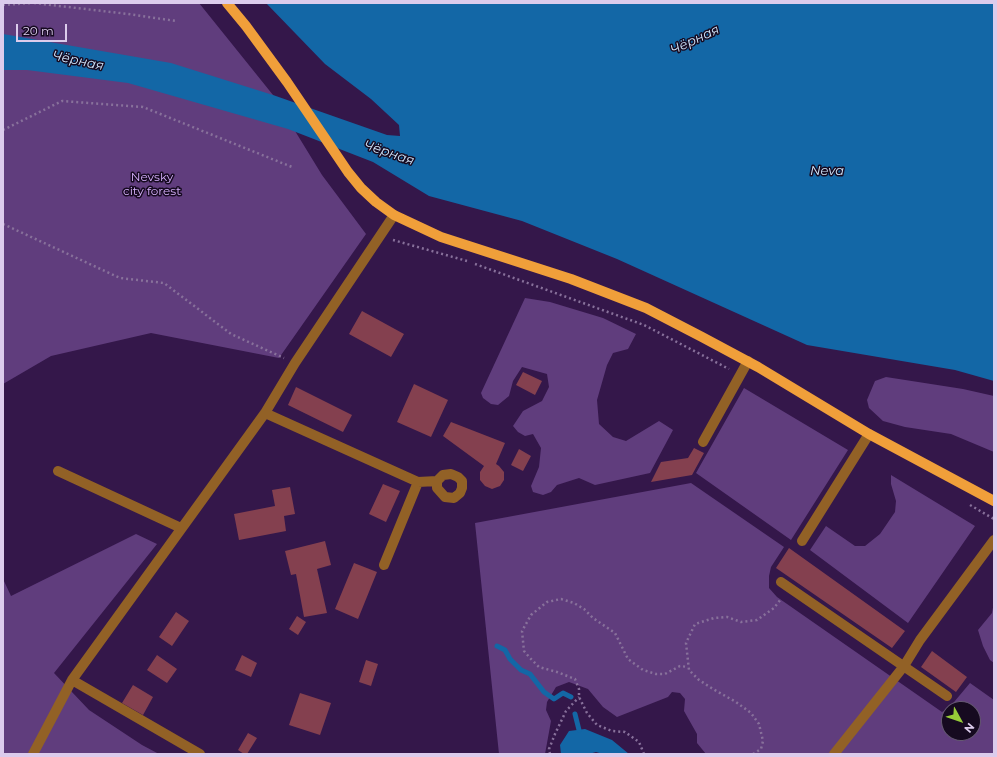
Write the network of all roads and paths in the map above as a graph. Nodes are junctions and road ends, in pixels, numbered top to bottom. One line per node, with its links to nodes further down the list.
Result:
1 (33, 3): 3 (path); 4 (path)
2 (227, 3): 7 (main road)
3 (3, 5)
4 (176, 21)
5 (3, 130): 6 (path)
6 (292, 167)
7 (394, 215): 9 (street); 10 (main road)
8 (3, 224): 11 (path)
9 (380, 236): 11 (street); 12 (path)
10 (748, 361): 12 (street); 14 (main road)
11 (295, 363): 13 (street)
12 (740, 374): 15 (street)
13 (265, 413): 18 (street); 22 (street)
14 (869, 434): 19 (main road); 24 (street)
15 (703, 442)
16 (58, 471): 22 (street)
17 (437, 481): 18 (street)
18 (418, 482): 25 (street)
19 (994, 501)
20 (966, 503): 21 (path)
21 (994, 519)
22 (181, 528): 30 (street)
23 (994, 540): 28 (street)
24 (802, 541)
25 (384, 565)
26 (780, 582): 27 (street)
27 (790, 588): 28 (street); 29 (path)
28 (904, 666): 31 (street); 38 (street)
29 (688, 667): 32 (path); 37 (path)
30 (72, 680): 33 (street); 34 (street)
31 (947, 696)
32 (579, 697): 35 (path); 36 (path)
33 (32, 754)
34 (200, 754)
35 (550, 754)
36 (644, 754)
37 (753, 754)
38 (834, 754)

